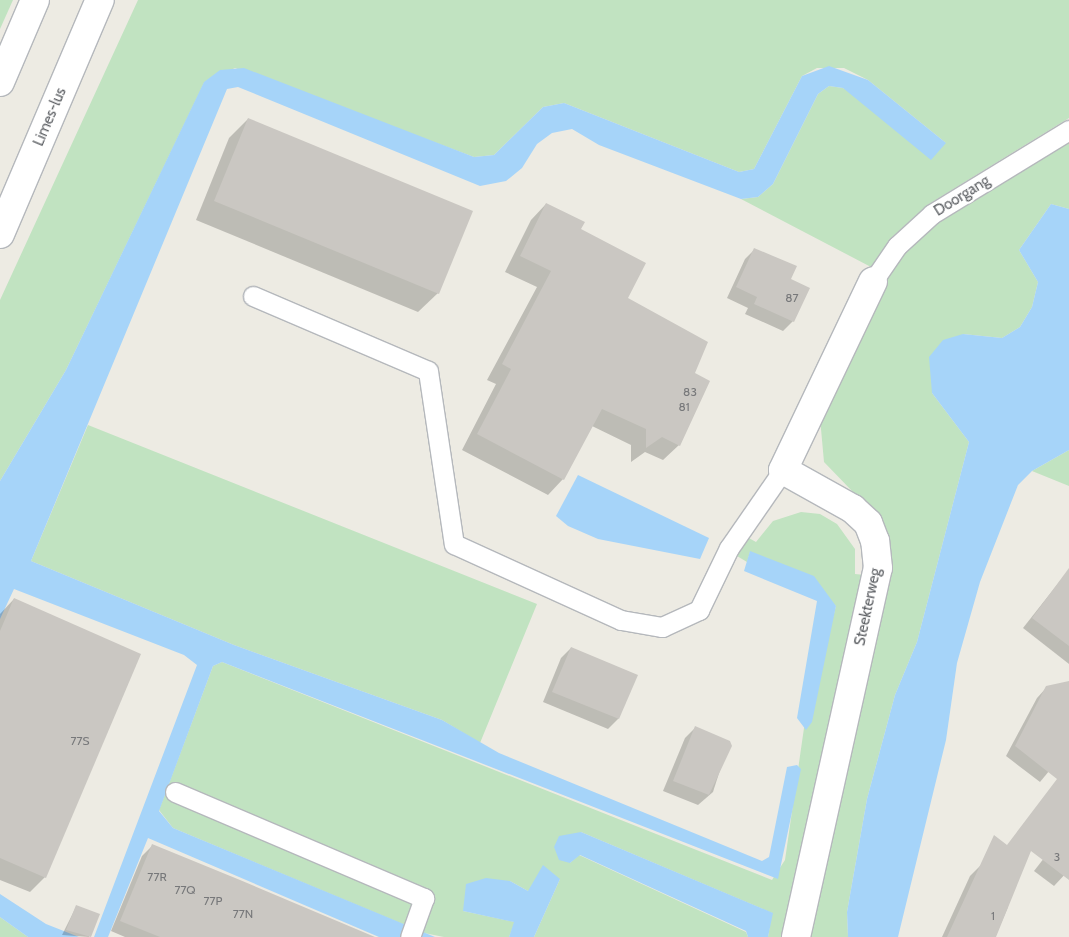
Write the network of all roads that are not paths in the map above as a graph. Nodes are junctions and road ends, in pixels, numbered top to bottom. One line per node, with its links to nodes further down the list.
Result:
1 (34, 0): 3 (street)
2 (100, 0): 5 (street, Limes-lus)
3 (0, 82)
4 (1069, 130): 6 (lane, Doorgang)
5 (0, 234)
6 (873, 281): 8 (street)
7 (254, 296): 8 (lane)
8 (783, 470): 11 (street, Steekterweg)
9 (175, 792): 10 (lane)
10 (410, 937)
11 (796, 937)

